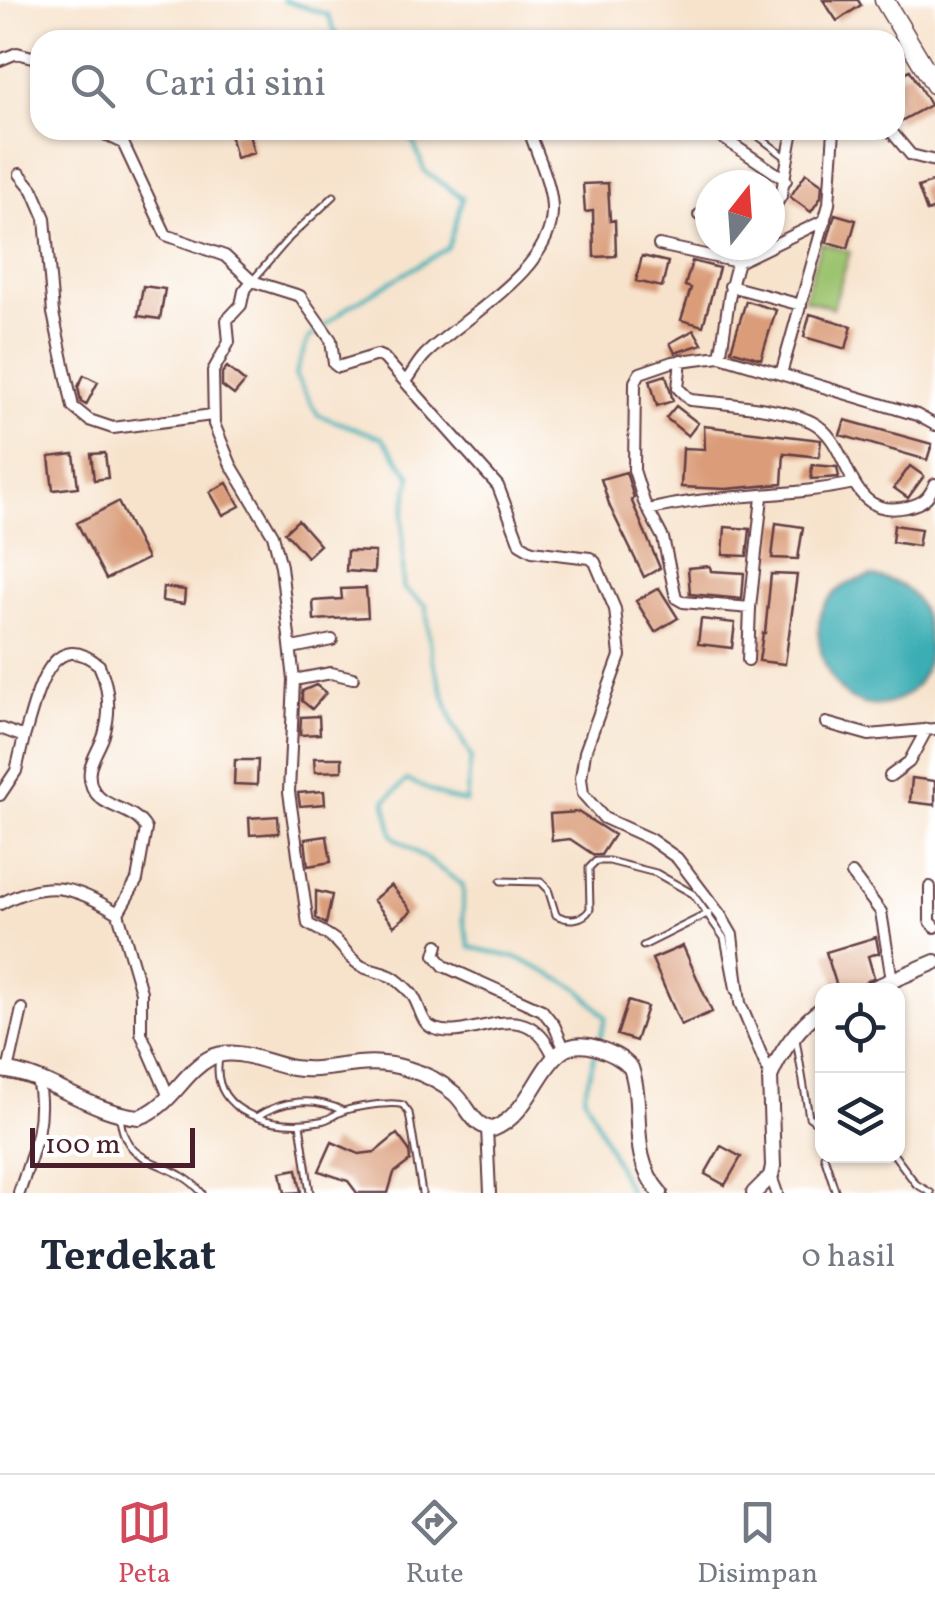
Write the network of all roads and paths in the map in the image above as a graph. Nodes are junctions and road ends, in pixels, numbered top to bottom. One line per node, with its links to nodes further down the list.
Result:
1 (884, 0): 2 (highway)
2 (897, 30)
3 (905, 44): 6 (highway)
4 (30, 57): 5 (street)
5 (0, 60)
6 (935, 85)
7 (120, 140): 23 (street)
8 (532, 140): 29 (street)
9 (727, 140): 17 (street)
10 (763, 140): 14 (lane)
11 (792, 140): 14 (street)
12 (834, 140): 20 (street)
13 (898, 140): 15 (street)
14 (789, 160): 17 (street)
15 (935, 161)
16 (20, 174): 30 (street)
17 (786, 180): 18 (street)
18 (785, 183)
19 (334, 196): 23 (lane)
20 (825, 220): 22 (street); 25 (street)
21 (659, 245): 22 (street)
22 (738, 262): 24 (street)
23 (252, 281): 29 (street); 30 (street)
24 (730, 286): 25 (street); 26 (street)
25 (800, 304): 28 (street)
26 (720, 356): 27 (street); 28 (street)
27 (681, 360): 32 (street); 35 (street)
28 (780, 374): 31 (street)
29 (407, 380): 60 (street)
30 (212, 415): 38 (street)
31 (935, 425)
32 (854, 482): 33 (street); 34 (street)
33 (935, 484)
34 (762, 497): 35 (street); 36 (street)
35 (648, 510): 36 (street)
36 (750, 608): 39 (street)
37 (332, 640): 38 (street)
38 (292, 648): 41 (street)
39 (748, 660)
40 (353, 678): 41 (street)
41 (294, 680): 64 (street)
42 (826, 723): 44 (street)
43 (0, 728): 45 (street)
44 (931, 729): 46 (street)
45 (24, 737): 47 (street); 52 (street)
46 (890, 776)
47 (0, 794)
48 (852, 874): 58 (street)
49 (501, 881): 53 (lane)
50 (930, 887): 54 (street)
51 (0, 904): 52 (street)
52 (118, 913): 69 (street)
53 (709, 913): 56 (lane); 60 (lane)
54 (935, 927)
55 (438, 945): 64 (street)
56 (643, 946)
57 (935, 962): 58 (main road)
58 (892, 980): 59 (main road)
59 (884, 983)
60 (740, 1003): 67 (street)
61 (22, 1009): 66 (street)
62 (815, 1016): 63 (main road)
63 (795, 1036): 67 (main road); 73 (lane)
64 (558, 1052): 75 (main road); 84 (main road)
65 (220, 1055): 69 (main road); 72 (lane); 75 (main road)
66 (4, 1071): 68 (main road)
67 (770, 1077): 78 (main road)
68 (37, 1080): 71 (main road); 79 (street)
69 (169, 1097): 71 (main road)
70 (343, 1111): 72 (lane); 74 (lane); 82 (lane)
71 (120, 1113): 80 (lane)
72 (255, 1118): 74 (lane)
73 (815, 1122)
74 (300, 1124): 81 (lane)
75 (487, 1128): 83 (street)
76 (826, 1163): 87 (lane)
77 (900, 1163): 88 (lane)
78 (771, 1176): 85 (main road); 86 (street)
79 (18, 1193)
80 (202, 1193)
81 (310, 1193)
82 (422, 1193)
83 (490, 1193)
84 (660, 1193)
85 (754, 1193)
86 (777, 1193)
87 (836, 1193)
88 (931, 1193)

